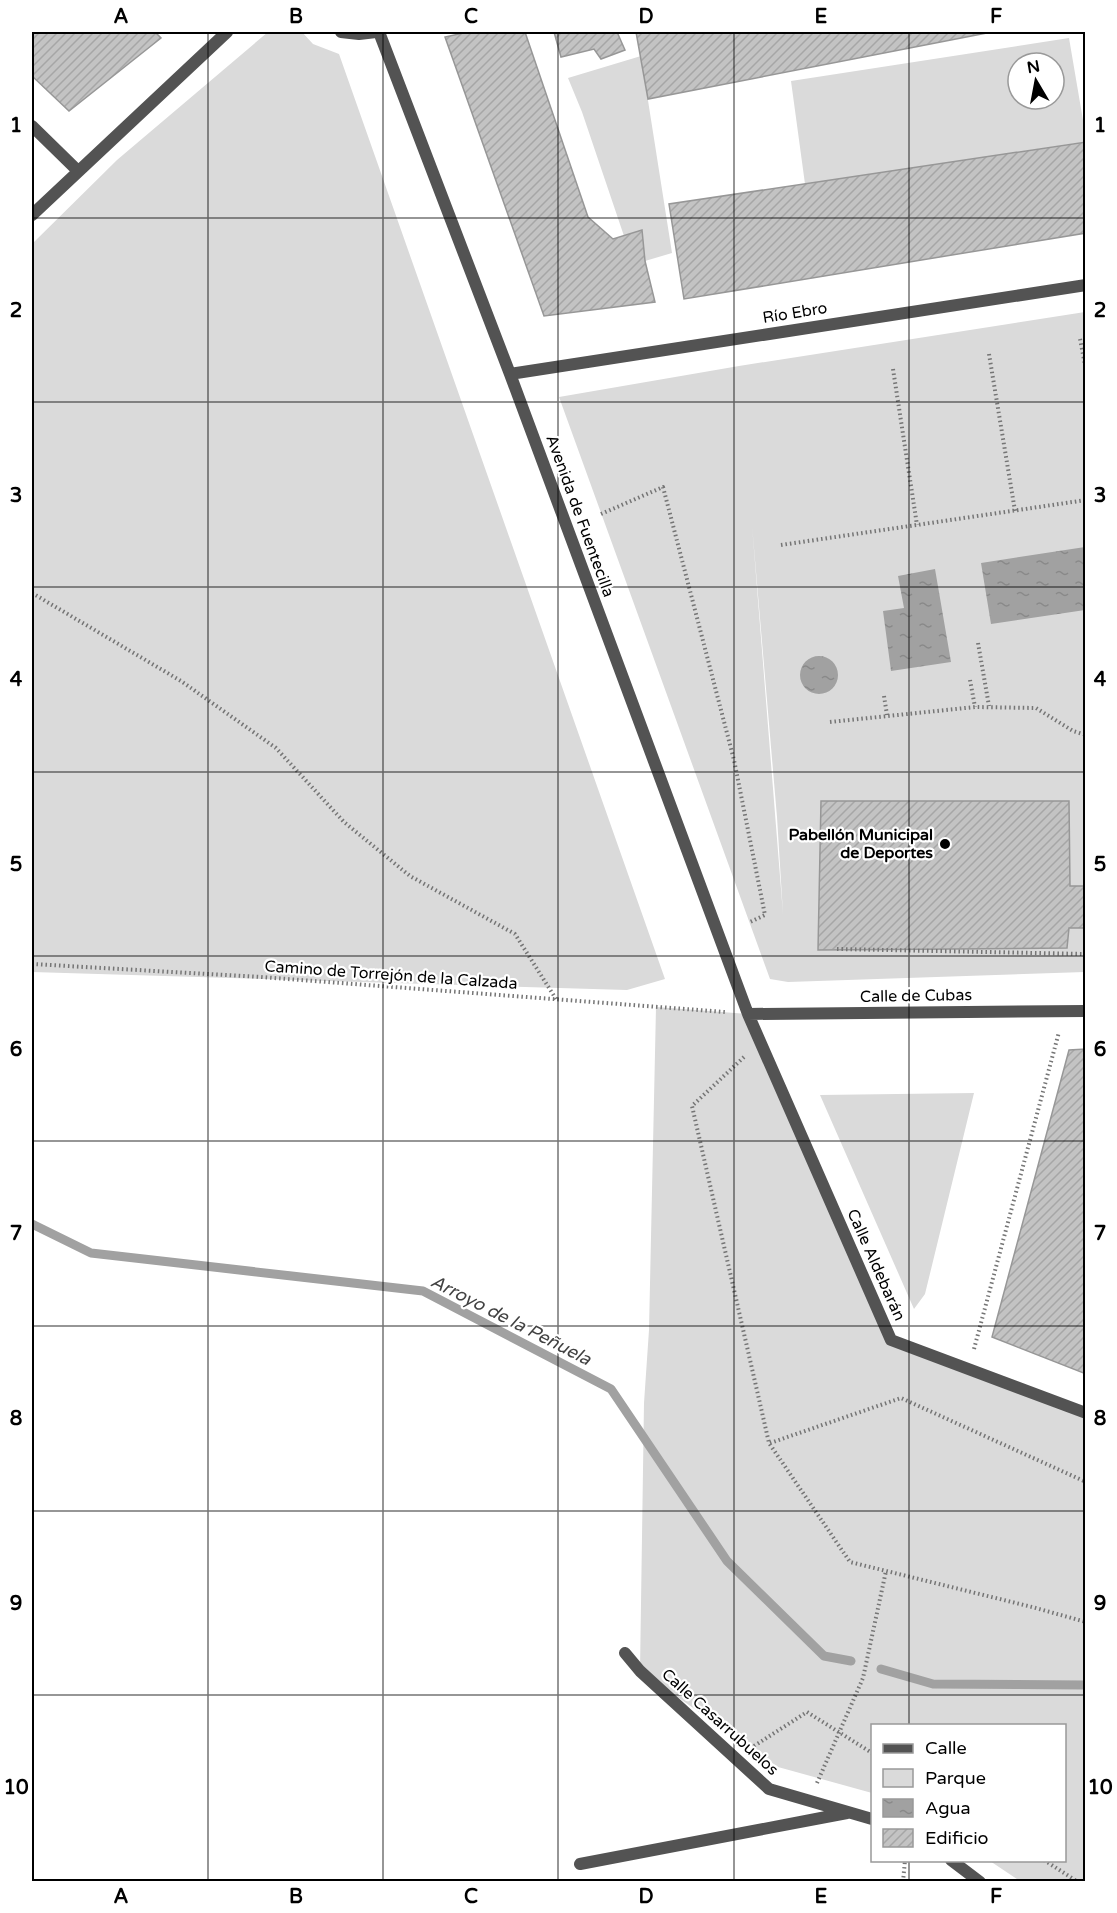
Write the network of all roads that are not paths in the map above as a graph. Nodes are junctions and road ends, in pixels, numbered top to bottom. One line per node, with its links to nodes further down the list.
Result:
1 (227, 32): 5 (street)
2 (341, 32): 3 (street)
3 (378, 32): 8 (street, Avenida de Fuentecilla)
4 (32, 126): 5 (street)
5 (78, 171): 6 (street)
6 (32, 215)
7 (1086, 285): 8 (street, Río Ebro)
8 (510, 374): 10 (street, Avenida de Fuentecilla)
9 (1086, 1011): 10 (street, Calle de Cubas)
10 (748, 1014): 11 (street, Calle Aldebarán)
11 (1086, 1413)
12 (625, 1653): 13 (street, Calle Casarrubuelos)
13 (851, 1812): 14 (street, Calle Casarrubuelos); 16 (street)
14 (871, 1818)
15 (954, 1862): 17 (street)
16 (580, 1864)
17 (980, 1881)

